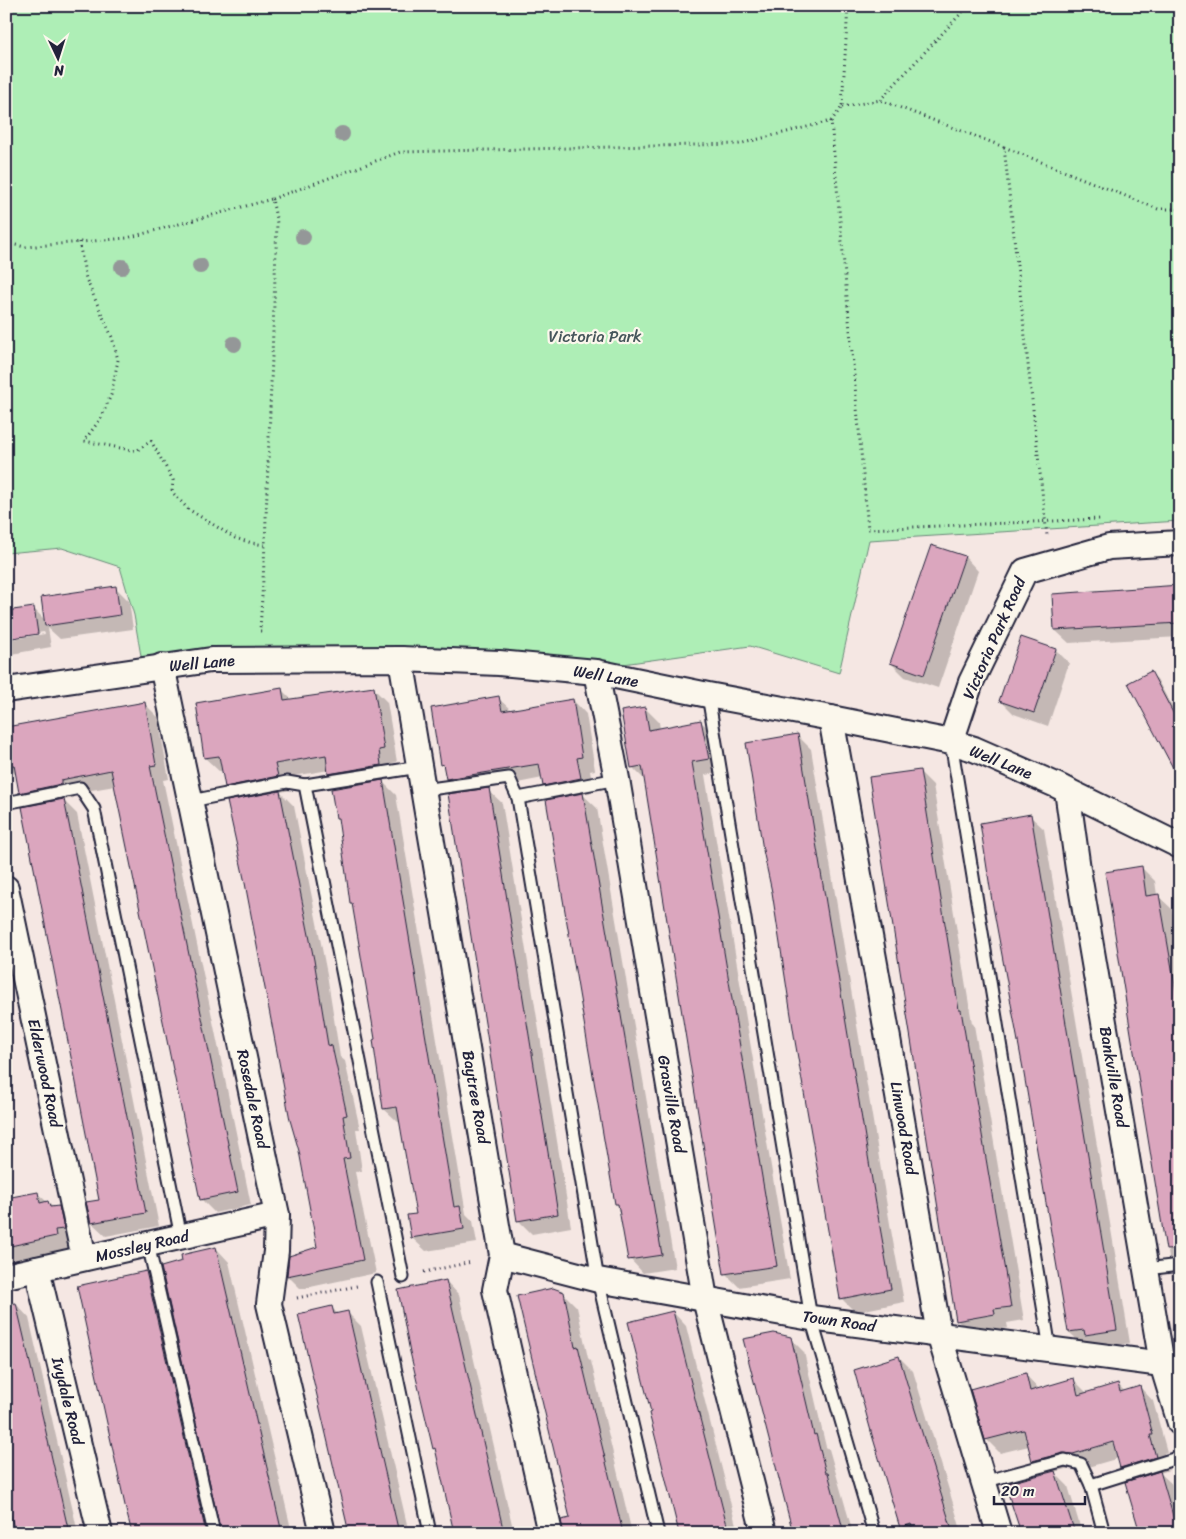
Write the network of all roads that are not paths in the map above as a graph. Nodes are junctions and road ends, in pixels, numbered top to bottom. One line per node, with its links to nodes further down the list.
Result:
1 (1180, 543): 8 (street, Victoria Park Road)
2 (402, 659): 3 (street, Well Lane); 4 (street, Well Lane); 9 (street, Baytree Road)
3 (162, 666): 5 (street, Well Lane); 14 (street, Rosedale Road)
4 (596, 672): 6 (street, Well Lane); 10 (street, Grasville Road)
5 (6, 690)
6 (708, 696): 7 (street, Well Lane); 31 (lane)
7 (830, 718): 8 (street, Well Lane); 32 (street, Linwood Road)
8 (952, 742): 12 (street, Well Lane); 33 (lane)
9 (421, 779): 11 (lane); 13 (lane); 21 (street, Baytree Road)
10 (617, 779): 13 (lane); 30 (street, Grasville Road)
11 (305, 785): 14 (lane); 27 (lane)
12 (1067, 790): 16 (street, Well Lane); 25 (street, Bankville Road)
13 (518, 798): 28 (lane)
14 (191, 801): 18 (street, Rosedale Road)
15 (6, 803): 19 (lane)
16 (1180, 846)
17 (6, 888): 22 (street, Elderwood Road)
18 (277, 1215): 19 (street, Mossley Road); 41 (street, Rosedale Road)
19 (181, 1237): 20 (street, Mossley Road)
20 (148, 1244): 22 (street, Mossley Road); 40 (lane)
21 (502, 1255): 28 (street, Town Road); 43 (street, Baytree Road)
22 (84, 1258): 24 (street, Mossley Road)
23 (1180, 1265): 25 (lane)
24 (37, 1269): 26 (street, Mossley Road); 39 (street, Ivydale Road)
25 (1146, 1269): 34 (street, Bankville Road)
26 (6, 1276)
27 (403, 1276)
28 (598, 1280): 30 (street, Town Road); 44 (lane)
29 (377, 1282): 42 (lane)
30 (705, 1299): 31 (street, Town Road); 45 (street, Grasville Road)
31 (811, 1318): 32 (street, Town Road); 46 (lane)
32 (939, 1334): 33 (street, Town Road); 37 (street, Linwood Road)
33 (1050, 1349): 34 (street, Town Road)
34 (1171, 1364): 35 (street, Bankville Road)
35 (1180, 1424)
36 (1180, 1457): 38 (lane)
37 (983, 1482): 38 (lane); 47 (street, Linwood Road)
38 (1091, 1485): 48 (lane)
39 (100, 1533)
40 (214, 1533)
41 (323, 1533)
42 (430, 1533)
43 (550, 1533)
44 (658, 1533)
45 (764, 1533)
46 (874, 1533)
47 (998, 1533)
48 (1104, 1533)

